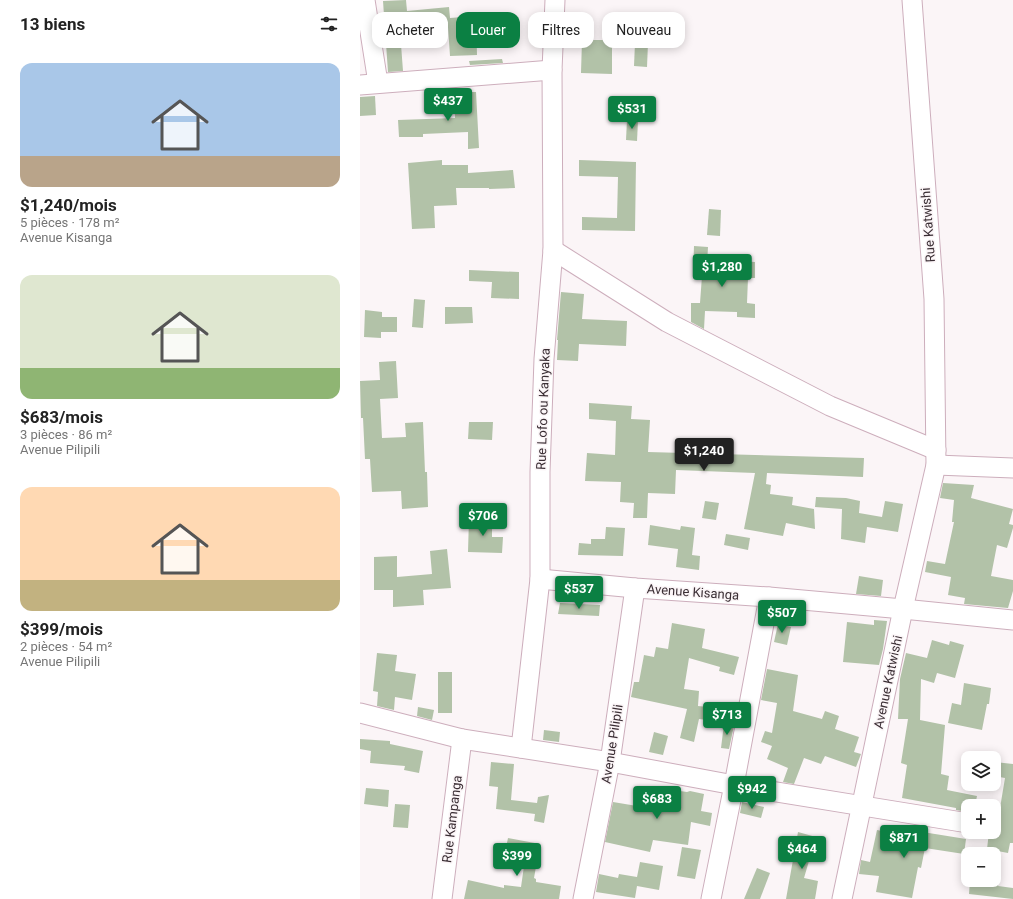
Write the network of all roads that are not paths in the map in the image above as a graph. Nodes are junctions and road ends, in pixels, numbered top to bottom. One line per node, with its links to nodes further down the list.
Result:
1 (365, 0): 5 (street)
2 (555, 0): 4 (street, Rue Lofo ou Kanyaka)
3 (912, 0): 7 (street, Rue Katwishi)
4 (552, 70): 5 (street); 6 (street, Rue Lofo ou Kanyaka)
5 (369, 84)
6 (553, 250): 7 (street); 9 (street, Rue Lofo ou Kanyaka)
7 (936, 457): 8 (street); 12 (street, Avenue Katwishi)
8 (1013, 468)
9 (540, 579): 10 (street, Avenue Kisanga); 16 (street, Rue Lofo ou Kanyaka)
10 (635, 588): 11 (street, Avenue Kisanga); 17 (street, Avenue Pilipili)
11 (769, 597): 12 (street, Avenue Kisanga); 18 (street)
12 (903, 609): 13 (street, Avenue Kisanga); 19 (street, Avenue Katwishi)
13 (1013, 620)
14 (360, 713): 15 (street)
15 (462, 739): 16 (street); 21 (street, Rue Kampanga)
16 (521, 748): 17 (street)
17 (610, 762): 18 (street); 22 (street, Avenue Pilipili)
18 (734, 785): 19 (street); 23 (street)
19 (861, 806): 20 (street); 24 (street, Avenue Katwishi)
20 (961, 822)
21 (442, 899)
22 (583, 899)
23 (711, 899)
24 (842, 899)

